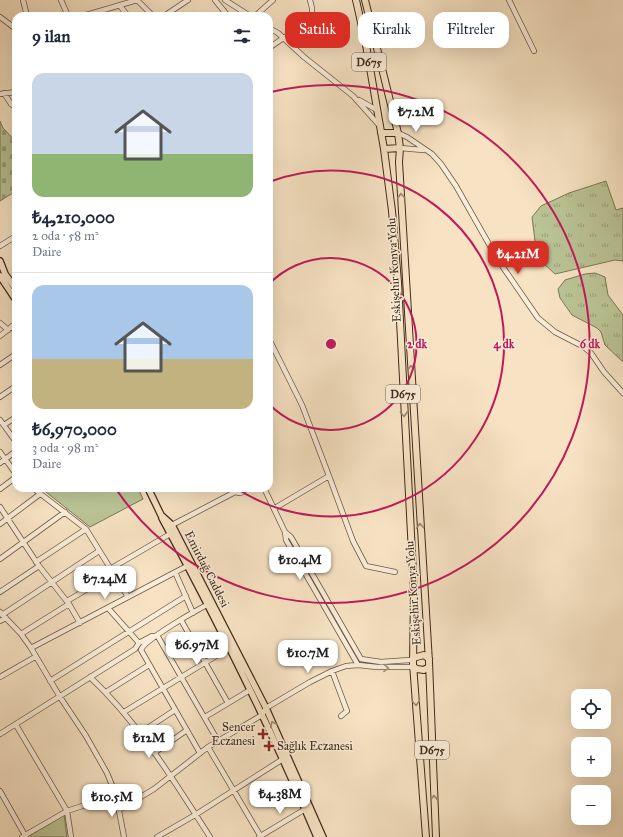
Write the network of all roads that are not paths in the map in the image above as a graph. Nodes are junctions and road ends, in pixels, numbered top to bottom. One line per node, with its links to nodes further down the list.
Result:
1 (23, 0): 13 (street)
2 (61, 0): 14 (street)
3 (137, 0): 12 (street); 17 (street)
4 (215, 0): 19 (street)
5 (225, 0): 20 (street)
6 (273, 0): 21 (street)
7 (310, 0): 25 (street)
8 (356, 0): 32 (highway, D675)
9 (365, 0): 35 (highway, Eskişehir Konya Yolu / D675)
10 (508, 0): 27 (street)
11 (184, 1): 18 (street)
12 (120, 6): 15 (street); 16 (street)
13 (26, 12)
14 (66, 12)
15 (98, 12)
16 (125, 12)
17 (149, 12)
18 (169, 12)
19 (225, 12)
20 (244, 12)
21 (260, 12)
22 (0, 18): 23 (street)
23 (12, 26)
24 (273, 31): 25 (street)
25 (283, 38): 26 (street); 30 (street)
26 (273, 45)
27 (534, 51)
28 (12, 93): 29 (street)
29 (2, 94): 31 (street)
30 (354, 97): 32 (street); 33 (street)
31 (12, 105)
32 (377, 110): 33 (highway, D675)
33 (379, 125): 34 (highway, D675)
34 (381, 133): 35 (highway); 38 (highway, D675)
35 (398, 133): 36 (highway, Eskişehir Konya Yolu / D675); 39 (street)
36 (400, 148): 37 (street); 38 (highway); 40 (highway, Eskişehir Konya Yolu / D675)
37 (412, 149): 39 (street); 40 (street)
38 (384, 150): 110 (highway, D675, one-way to 110)
39 (424, 150): 54 (street)
40 (399, 162): 113 (highway, Eskişehir Konya Yolu / D675, one-way to 40)
41 (12, 238): 42 (street)
42 (0, 246)
43 (0, 261): 45 (main road)
44 (0, 276): 46 (main road)
45 (12, 283)
46 (12, 294)
47 (0, 323): 48 (street)
48 (12, 326): 49 (street)
49 (0, 336)
50 (273, 347): 65 (street)
51 (12, 357): 52 (street)
52 (0, 365)
53 (12, 388): 55 (street)
54 (623, 393)
55 (0, 396)
56 (0, 420): 58 (street)
57 (12, 420): 58 (street)
58 (4, 425): 59 (street)
59 (12, 436)
60 (0, 452): 62 (street)
61 (12, 454): 62 (street)
62 (5, 459): 63 (street); 64 (street)
63 (0, 463)
64 (12, 469)
65 (330, 476): 75 (street); 90 (street)
66 (12, 480): 67 (street)
67 (0, 489)
68 (38, 492): 73 (street)
69 (149, 492): 79 (main road, Emirdağ Caddesi)
70 (149, 492): 82 (main road, Emirdağ Caddesi)
71 (230, 492): 79 (street)
72 (266, 492): 75 (street)
73 (40, 494): 76 (street); 77 (street)
74 (0, 508): 77 (street)
75 (275, 508): 81 (street)
76 (65, 512): 80 (street); 83 (street)
77 (8, 519): 78 (street); 83 (street)
78 (0, 524)
79 (172, 525): 96 (main road, Emirdağ Caddesi)
80 (86, 529): 84 (street); 86 (street)
81 (285, 532): 111 (street); 115 (street)
82 (170, 534): 87 (main road, Emirdağ Caddesi); 88 (street)
83 (23, 543): 85 (street); 86 (street)
84 (99, 551): 88 (street); 91 (street)
85 (0, 559)
86 (38, 564): 91 (street); 92 (street)
87 (187, 566): 89 (street); 96 (main road, Emirdağ Caddesi)
88 (112, 571): 94 (street); 95 (street)
89 (175, 572): 93 (street); 94 (street)
90 (395, 572)
91 (52, 582): 95 (street); 99 (street)
92 (0, 592)
93 (186, 596): 98 (street); 103 (street)
94 (128, 597): 97 (street)
95 (68, 602): 102 (street); 104 (street)
96 (210, 604): 98 (street); 108 (main road, Emirdağ Caddesi); 127 (main road, Emirdağ Caddesi)
97 (108, 608): 102 (street); 103 (street)
98 (193, 613): 100 (street)
99 (3, 615): 101 (street); 104 (street)
100 (181, 620): 105 (street); 112 (street)
101 (0, 621)
102 (80, 622): 107 (street)
103 (128, 631): 106 (street); 121 (street)
104 (21, 634): 107 (street)
105 (156, 636): 106 (street); 114 (street); 120 (street)
106 (139, 643): 119 (street)
107 (30, 648): 109 (street)
108 (229, 648): 112 (street); 123 (main road, Emirdağ Caddesi)
109 (35, 657): 118 (street); 121 (street)
110 (413, 658): 111 (street); 113 (highway); 116 (highway, D675)
111 (361, 659): 115 (street)
112 (205, 663): 120 (street); 126 (street)
113 (429, 663): 116 (highway); 159 (highway, D675, one-way to 113)
114 (149, 665): 122 (street); 124 (street)
115 (358, 665): 116 (street, one-way to 116); 117 (street)
116 (414, 667): 158 (highway, D675, one-way to 158)
117 (332, 671): 127 (street); 131 (street)
118 (0, 677)
119 (90, 677): 124 (street); 125 (street)
120 (182, 677): 122 (street); 132 (street)
121 (50, 681): 125 (street)
122 (163, 688): 128 (street); 129 (street)
123 (250, 690): 126 (street); 130 (main road, Emirdağ Caddesi)
124 (106, 692): 129 (street)
125 (60, 697): 133 (street); 145 (street)
126 (228, 703): 132 (street)
127 (266, 708): 130 (street); 146 (main road, Emirdağ Caddesi, one-way to 127)
128 (175, 710): 134 (street); 135 (street)
129 (124, 712): 135 (street)
130 (262, 714): 137 (street); 141 (main road, Emirdağ Caddesi)
131 (341, 716)
132 (205, 717): 137 (street)
133 (16, 725): 136 (street); 148 (street)
134 (187, 730): 139 (street); 140 (street)
135 (140, 733): 139 (street)
136 (0, 734)
137 (218, 741): 138 (street)
138 (208, 746): 140 (street); 143 (street)
139 (154, 753): 142 (street)
140 (200, 753): 142 (street)
141 (283, 759): 143 (street); 146 (main road, Emirdağ Caddesi)
142 (171, 776): 147 (street); 149 (street)
143 (234, 790): 149 (street); 155 (street)
144 (0, 791): 150 (street)
145 (116, 795): 147 (street); 148 (street)
146 (307, 807): 155 (street); 156 (main road, Emirdağ Caddesi); 157 (main road, Emirdağ Caddesi)
147 (119, 810): 152 (street)
148 (67, 811): 150 (street); 151 (street)
149 (195, 815): 153 (street); 154 (street)
150 (25, 836)
151 (71, 837)
152 (124, 837)
153 (157, 837)
154 (210, 837)
155 (260, 837)
156 (316, 837)
157 (323, 837)
158 (426, 837)
159 (436, 837)

